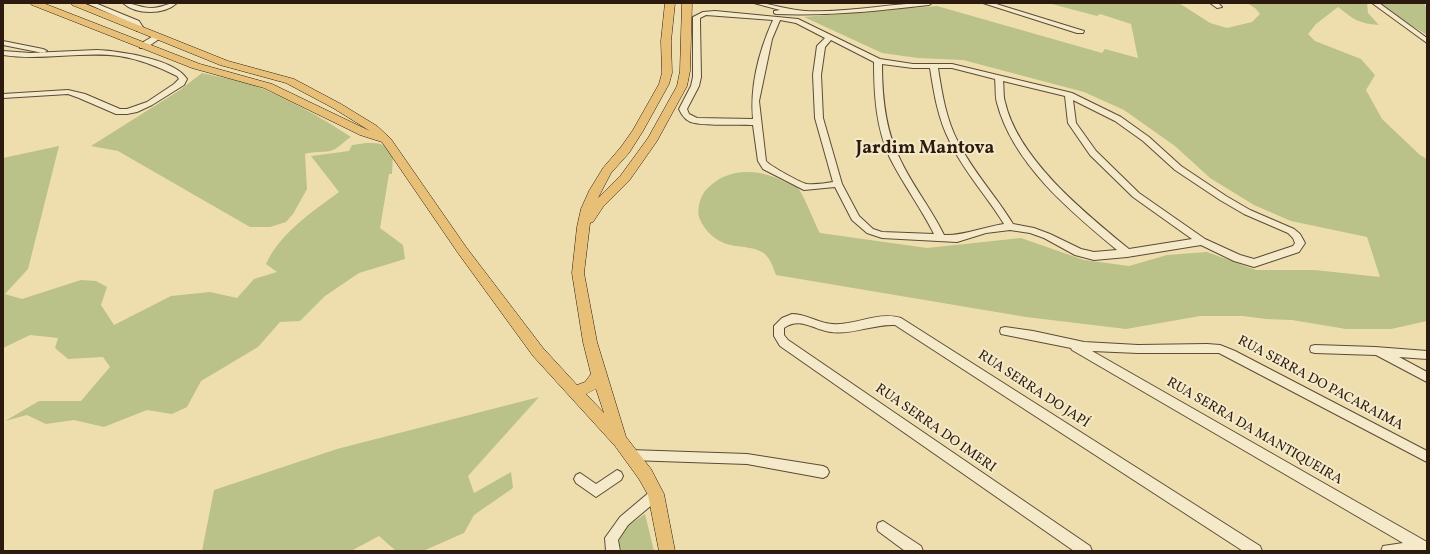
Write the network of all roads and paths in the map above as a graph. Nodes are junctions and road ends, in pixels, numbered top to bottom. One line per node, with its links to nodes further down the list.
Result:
1 (35, 3): 27 (main road)
2 (75, 3): 21 (main road)
3 (89, 3): 15 (street)
4 (105, 3): 15 (street)
5 (126, 3): 6 (street)
6 (174, 3)
7 (670, 3): 35 (main road)
8 (757, 3): 19 (street)
9 (809, 3): 18 (street)
10 (869, 3): 17 (street)
11 (929, 3): 17 (street)
12 (986, 3): 22 (street)
13 (1375, 3): 25 (street)
14 (684, 4): 36 (main road)
15 (98, 7): 21 (street)
16 (738, 9): 19 (street)
17 (875, 9): 18 (street)
18 (818, 12): 19 (street)
19 (804, 13)
20 (777, 18): 24 (street); 38 (street); 38 (street)
21 (140, 29): 23 (main road)
22 (1080, 31)
23 (158, 37): 27 (street); 40 (main road)
24 (830, 37): 30 (street); 41 (street)
25 (1427, 41)
26 (3, 43): 29 (street)
27 (143, 46): 40 (main road)
28 (3, 53): 29 (street)
29 (84, 53): 33 (street)
30 (878, 61): 31 (street); 44 (street)
31 (934, 67): 32 (street); 43 (street)
32 (998, 77): 34 (street); 46 (street)
33 (3, 96)
34 (1069, 96): 45 (street); 45 (street)
35 (655, 101): 36 (main road); 37 (main road)
36 (670, 109): 39 (main road)
37 (646, 116): 39 (main road); 42 (main road)
38 (758, 122): 41 (street)
39 (653, 139): 42 (main road)
40 (387, 141): 55 (main road)
41 (838, 184): 44 (street)
42 (583, 227): 53 (main road)
43 (1010, 227): 44 (street); 46 (street)
44 (941, 240)
45 (1202, 241): 46 (street)
46 (1128, 253)
47 (780, 326): 68 (street, RUA SERRA DO IMERI); 69 (street, RUA SERRA DO JAPÍ)
48 (1005, 331): 49 (street, RUA SERRA DO PACARAIMA)
49 (1070, 344): 58 (street, RUA SERRA DO PACARAIMA); 64 (street, RUA SERRA DA MANTIQUEIRA)
50 (1315, 349): 51 (street)
51 (1375, 350): 52 (street); 54 (street)
52 (1427, 355)
53 (598, 375): 55 (main road); 56 (main road)
54 (1427, 377)
55 (574, 392): 56 (main road)
56 (620, 441): 57 (main road)
57 (630, 455): 59 (street); 62 (main road)
58 (1427, 457)
59 (823, 472)
60 (617, 476): 61 (street)
61 (580, 479)
62 (656, 494): 65 (street); 66 (main road)
63 (883, 528): 67 (street)
64 (1424, 547): 70 (street)
65 (613, 551)
66 (667, 551)
67 (916, 551)
68 (1085, 551)
69 (1255, 551)
70 (1388, 551)

